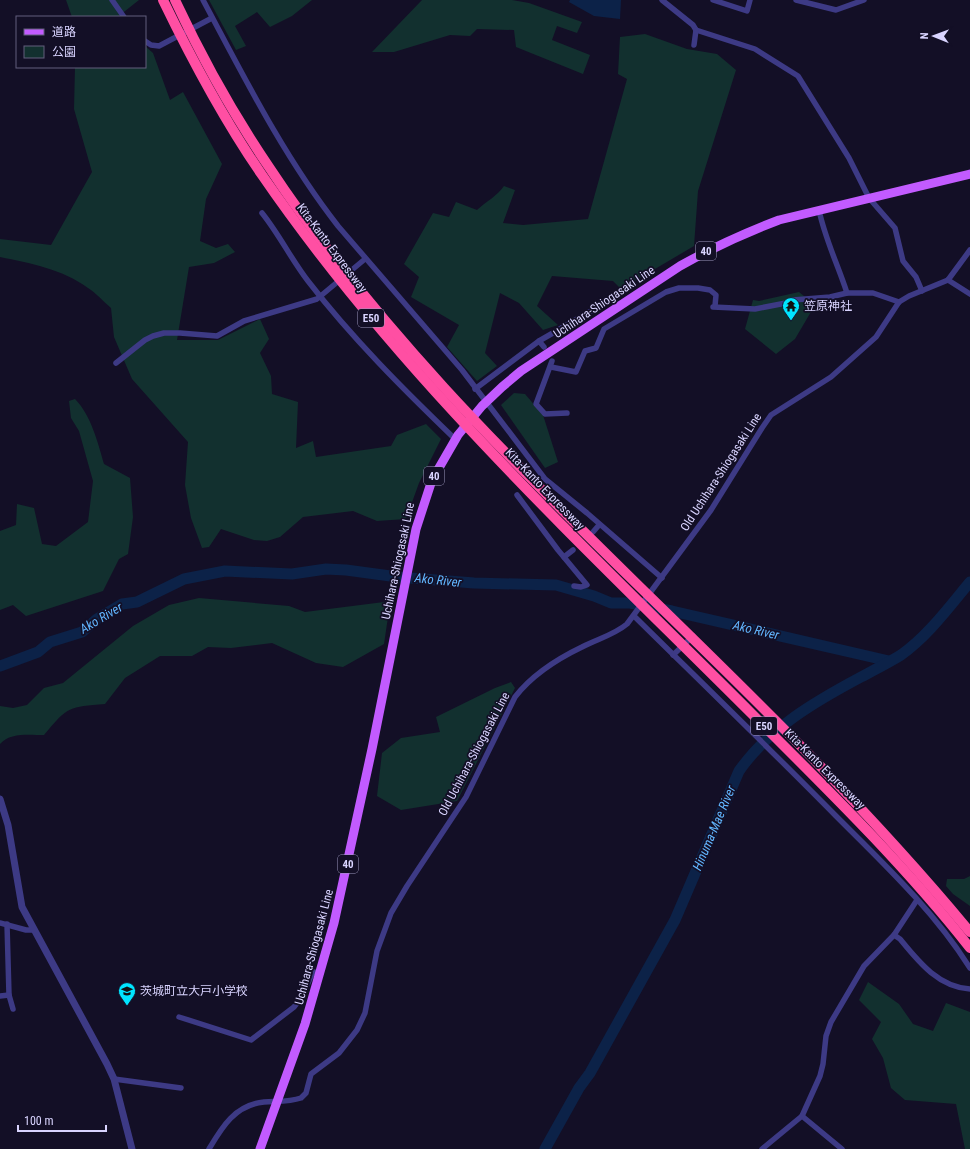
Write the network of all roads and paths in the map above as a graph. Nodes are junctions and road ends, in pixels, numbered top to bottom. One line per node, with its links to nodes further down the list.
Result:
1 (112, 0): 10 (street)
2 (163, 0): 48 (highway, Kita-Kanto Expressway / E50)
3 (175, 0): 48 (highway, Kita-Kanto Expressway / E50)
4 (203, 0): 11 (street)
5 (662, 0): 12 (street)
6 (713, 0): 7 (street)
7 (750, 0)
8 (796, 0): 9 (street)
9 (864, 0)
10 (123, 16)
11 (211, 18): 13 (street); 20 (street)
12 (696, 30): 14 (street); 16 (street)
13 (146, 42)
14 (694, 45)
15 (970, 174): 16 (main road, Uchihara-Shiogasaki Line / 40)
16 (869, 198): 17 (main road, Uchihara-Shiogasaki Line / 40); 22 (street)
17 (819, 210): 23 (street); 27 (main road, Uchihara-Shiogasaki Line / 40)
18 (262, 213): 24 (street)
19 (970, 250): 21 (street)
20 (362, 261): 24 (street); 31 (street)
21 (948, 280): 22 (street); 25 (street)
22 (922, 291): 26 (street)
23 (847, 293): 26 (street); 33 (street)
24 (322, 294): 30 (street); 34 (street)
25 (970, 294)
26 (899, 302): 40 (street, Old Uchihara-Shiogasaki Line)
27 (618, 307): 28 (street); 32 (main road, Uchihara-Shiogasaki Line / 40)
28 (539, 342): 29 (street); 31 (street)
29 (544, 347)
30 (116, 363)
31 (475, 389): 32 (street)
32 (484, 404): 34 (main road, Uchihara-Shiogasaki Line / 40); 36 (street)
33 (567, 413)
34 (456, 437): 59 (main road, Uchihara-Shiogasaki Line / 40)
35 (517, 495): 39 (street)
36 (600, 525): 37 (street); 40 (street)
37 (593, 532)
38 (573, 550): 39 (street)
39 (564, 557): 41 (street)
40 (662, 578): 42 (street, Old Uchihara-Shiogasaki Line)
41 (574, 586)
42 (634, 616): 45 (street); 67 (street, Old Uchihara-Shiogasaki Line)
43 (681, 621): 44 (street)
44 (694, 634): 45 (street); 46 (street)
45 (673, 655): 49 (street)
46 (772, 711)
47 (0, 799): 52 (street)
48 (898, 856): 53 (highway, Kita-Kanto Expressway / E50); 55 (highway, Kita-Kanto Expressway / E50)
49 (917, 900): 54 (street); 58 (street)
50 (0, 922): 51 (street)
51 (7, 924): 52 (street); 56 (street)
52 (34, 930): 65 (street)
53 (970, 932)
54 (894, 935): 60 (street); 68 (street)
55 (970, 948)
56 (8, 951): 57 (street); 62 (street)
57 (0, 952)
58 (970, 968)
59 (321, 973): 64 (street); 67 (main road, Uchihara-Shiogasaki Line / 40)
60 (970, 989)
61 (0, 996): 62 (street)
62 (9, 996): 63 (street)
63 (13, 1009)
64 (179, 1017)
65 (114, 1078): 66 (street); 69 (street)
66 (181, 1088)
67 (277, 1102): 70 (street, Old Uchihara-Shiogasaki Line); 71 (main road, Uchihara-Shiogasaki Line / 40)
68 (802, 1116): 72 (street); 73 (street)
69 (132, 1149)
70 (209, 1149)
71 (260, 1149)
72 (762, 1149)
73 (842, 1149)

